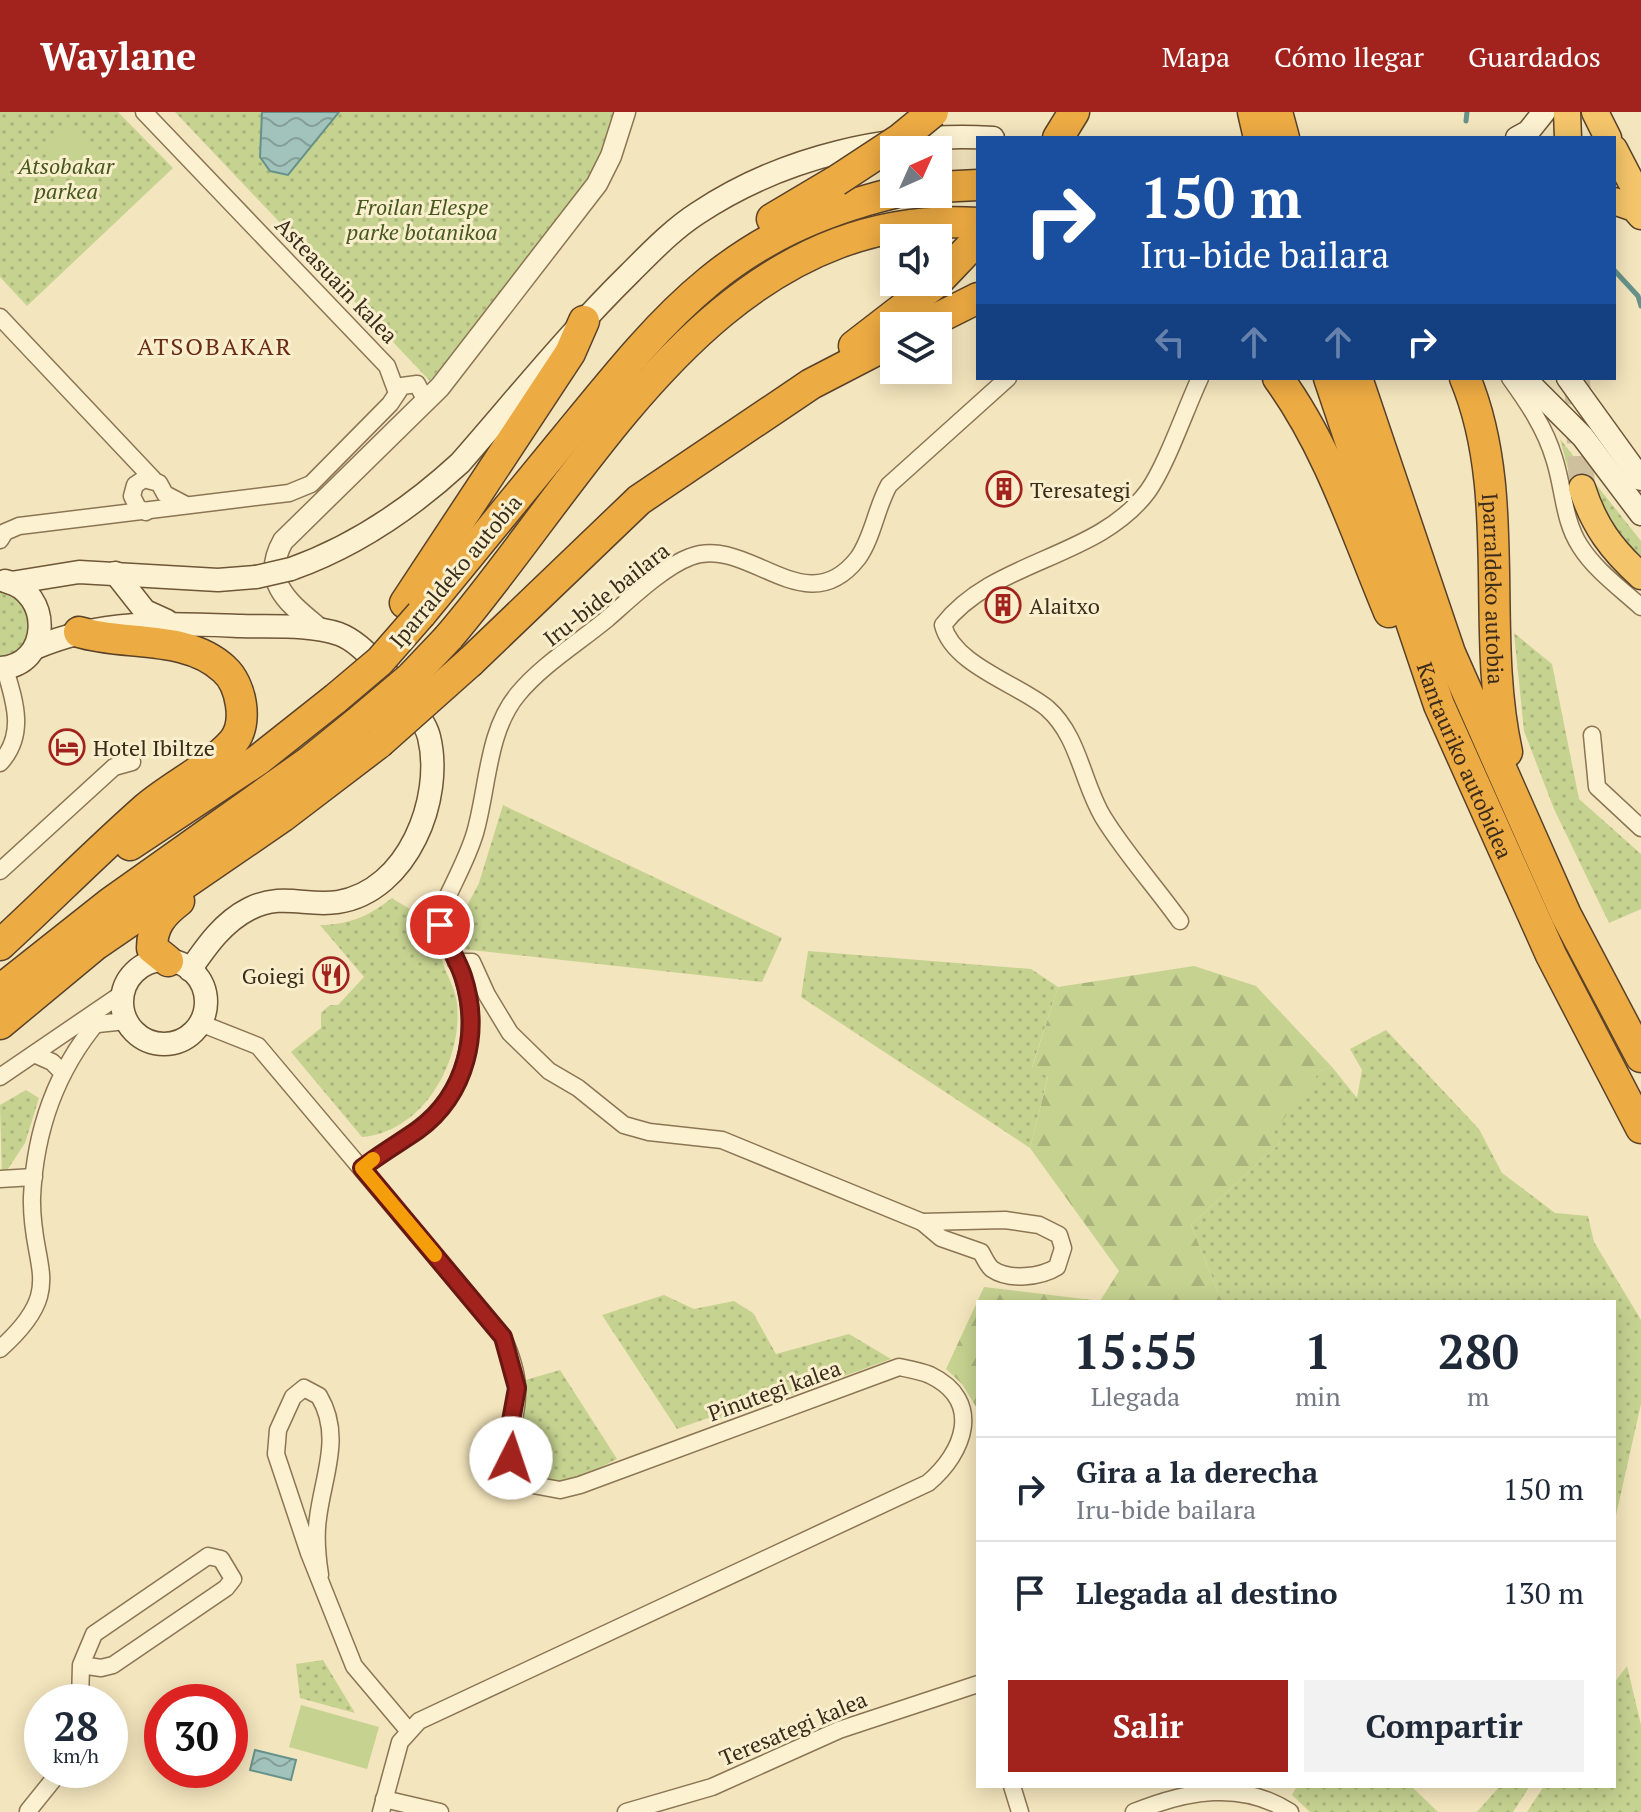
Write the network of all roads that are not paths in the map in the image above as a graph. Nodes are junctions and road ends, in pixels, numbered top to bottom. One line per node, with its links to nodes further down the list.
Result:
1 (144, 112): 43 (street, Asteasuain kalea)
2 (625, 112): 44 (street)
3 (933, 112): 51 (highway, bridge)
4 (1074, 112): 10 (highway)
5 (1253, 112): 11 (highway)
6 (1277, 112): 12 (highway)
7 (1544, 112): 13 (main road)
8 (1567, 112): 14 (highway)
9 (1595, 112): 15 (highway)
10 (1059, 136)
11 (1259, 136)
12 (1283, 136)
13 (1521, 136)
14 (1568, 136)
15 (1607, 136)
16 (976, 138): 31 (main road)
17 (1616, 153): 21 (highway)
18 (976, 185): 19 (highway)
19 (952, 186)
20 (880, 198): 51 (highway, Iparraldeko autobia)
21 (1641, 201)
22 (1616, 202): 23 (highway)
23 (1641, 216)
24 (976, 223): 65 (highway, Iparraldeko autobia, bridge)
25 (976, 241): 26 (highway)
26 (952, 267)
27 (920, 296): 42 (highway)
28 (976, 299): 29 (highway)
29 (950, 312)
30 (0, 317): 45 (street)
31 (584, 321): 53 (main road, bridge); 57 (highway)
32 (880, 348): 42 (highway)
33 (1006, 380): 76 (street, Iru-bide bailara)
34 (1199, 380): 74 (street)
35 (1279, 380): 64 (highway)
36 (1330, 380): 64 (highway, Kantauriko autobidea)
37 (1358, 380): 69 (highway, Kantauriko autobidea)
38 (1466, 380): 69 (highway, Iparraldeko autobia)
39 (1511, 380): 56 (street)
40 (1526, 380): 50 (main road)
41 (1569, 380): 46 (main road)
42 (811, 384): 65 (highway, bridge)
43 (397, 393): 44 (street); 48 (street)
44 (426, 401): 48 (street)
45 (153, 479): 49 (street); 49 (street)
46 (1641, 479)
47 (1582, 488): 54 (highway)
48 (320, 490): 49 (street); 59 (street)
49 (157, 504): 52 (street)
50 (1641, 514)
51 (487, 534): 57 (highway, Iparraldeko autobia)
52 (0, 540)
53 (115, 573): 55 (main road); 58 (main road)
54 (1641, 576)
55 (4, 579): 61 (main road)
56 (1641, 607)
57 (413, 609): 63 (highway, Iparraldeko autobia, bridge)
58 (168, 622): 59 (main road); 60 (main road)
59 (321, 630): 77 (main road)
60 (79, 632): 61 (main road); 72 (highway)
61 (35, 648): 62 (main road)
62 (3, 668): 68 (street)
63 (330, 695): 72 (highway); 75 (highway, Iparraldeko autobia)
64 (1439, 705): 88 (highway, Kantauriko autobidea)
65 (369, 733): 70 (highway); 78 (highway)
66 (1592, 735): 71 (street)
67 (132, 762): 73 (street)
68 (0, 763)
69 (1513, 802): 85 (highway, Kantauriko autobidea)
70 (282, 817): 77 (highway); 83 (highway)
71 (1641, 828)
72 (103, 850): 75 (highway)
73 (0, 871)
74 (1180, 921)
75 (0, 946)
76 (456, 962): 89 (street, Iru-bide bailara); 92 (street, Iru-bide bailara)
77 (179, 965): 79 (main road); 82 (main road)
78 (0, 990)
79 (123, 993): 81 (main road); 84 (street)
80 (98, 1021): 81 (street); 84 (street); 86 (street)
81 (126, 1021): 82 (main road)
82 (200, 1023): 89 (street, Pinutegi kalea)
83 (0, 1024)
84 (34, 1054): 86 (street); 87 (street)
85 (1641, 1057)
86 (63, 1073): 90 (street)
87 (0, 1077)
88 (1641, 1128)
89 (362, 1168): 100 (street, Pinutegi kalea)
90 (34, 1177): 91 (street); 93 (street)
91 (0, 1179)
92 (922, 1222): 92 (street, Iru-bide bailara)
93 (0, 1349)
94 (321, 1494): 95 (street); 95 (street); 96 (street)
95 (291, 1496): 96 (street)
96 (320, 1575): 100 (street)
97 (81, 1665): 97 (street); 98 (street)
98 (80, 1684)
99 (976, 1685): 106 (street, Teresategi kalea)
100 (408, 1730): 103 (street)
101 (46, 1788): 104 (street)
102 (1013, 1788): 107 (street)
103 (382, 1806): 105 (street)
104 (27, 1812)
105 (440, 1812)
106 (626, 1812)
107 (1020, 1812)
108 (1134, 1812): 109 (street)
109 (1290, 1812)

